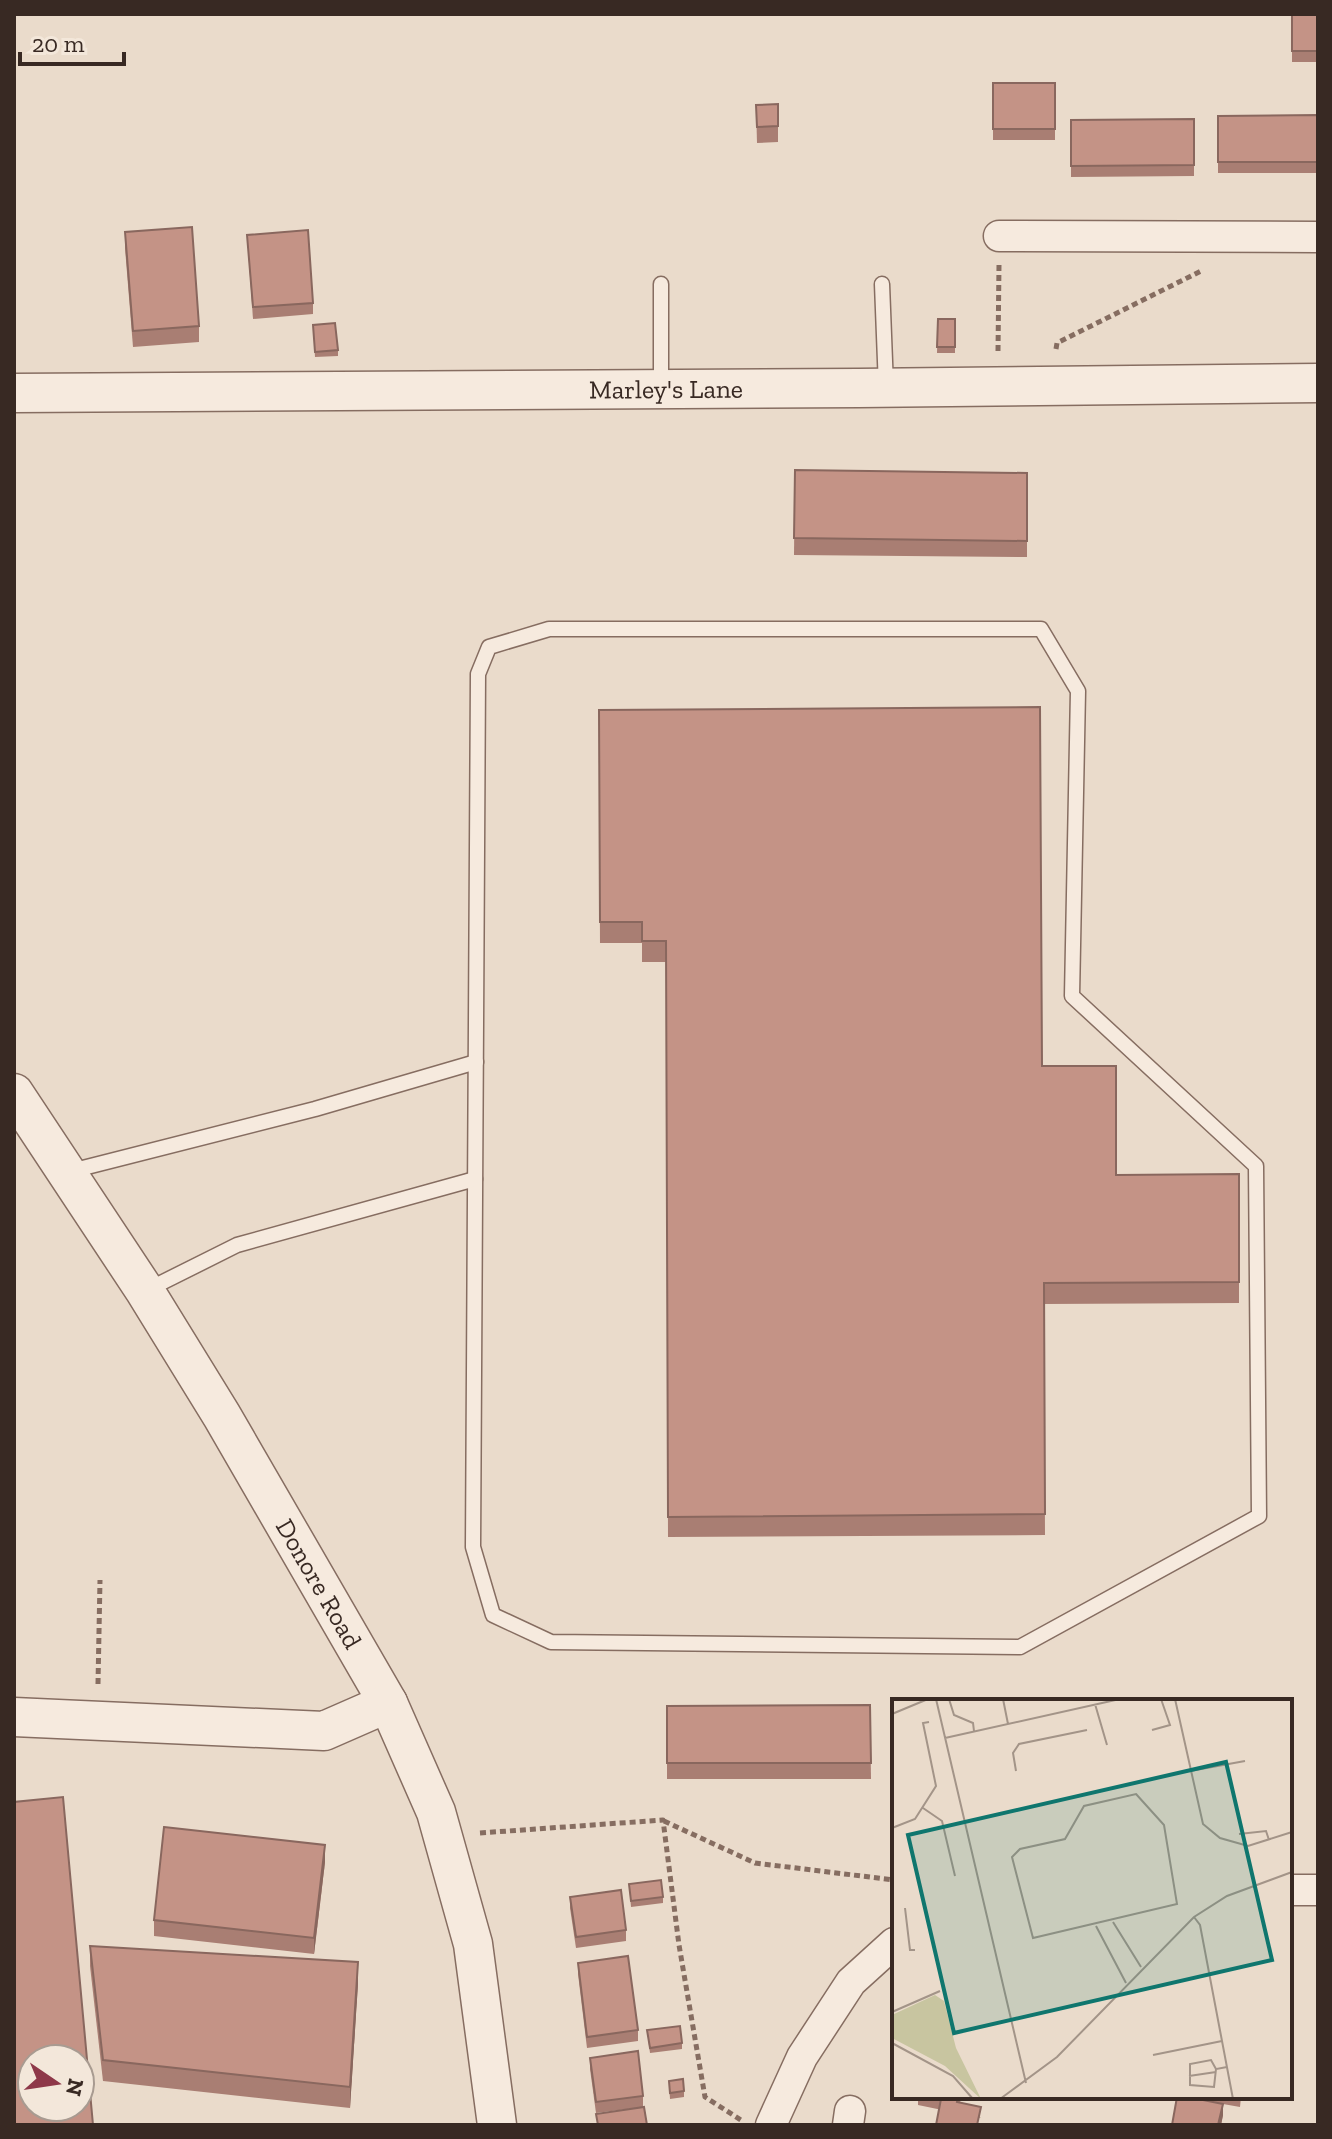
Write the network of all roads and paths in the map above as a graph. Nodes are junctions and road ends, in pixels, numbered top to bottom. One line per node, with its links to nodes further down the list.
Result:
1 (999, 236): 2 (street); 8 (path)
2 (1318, 237)
3 (1206, 269): 7 (path)
4 (661, 284): 10 (lane)
5 (882, 284): 9 (lane)
6 (1318, 383): 7 (street, Marley's Lane)
7 (1050, 386): 8 (street, Marley's Lane)
8 (998, 387): 9 (street, Marley's Lane)
9 (886, 388): 10 (street, Marley's Lane)
10 (661, 389): 11 (street, Marley's Lane)
11 (14, 393)
12 (476, 1062): 14 (lane); 15 (lane); 15 (lane)
13 (14, 1093): 14 (street, Donore Road)
14 (65, 1173): 16 (street, Donore Road)
15 (475, 1179): 16 (lane)
16 (145, 1291): 18 (street, Donore Road)
17 (100, 1580): 20 (path)
18 (388, 1703): 20 (street); 22 (street, Donore Road)
19 (14, 1717): 20 (street)
20 (97, 1721)
21 (663, 1820): 22 (path); 23 (path); 28 (path)
22 (443, 1836): 27 (street, Donore Road)
23 (892, 1880)
24 (1292, 1890): 25 (street)
25 (1318, 1890)
26 (892, 1945): 29 (street)
27 (497, 2125)
28 (748, 2125)
29 (771, 2125)

